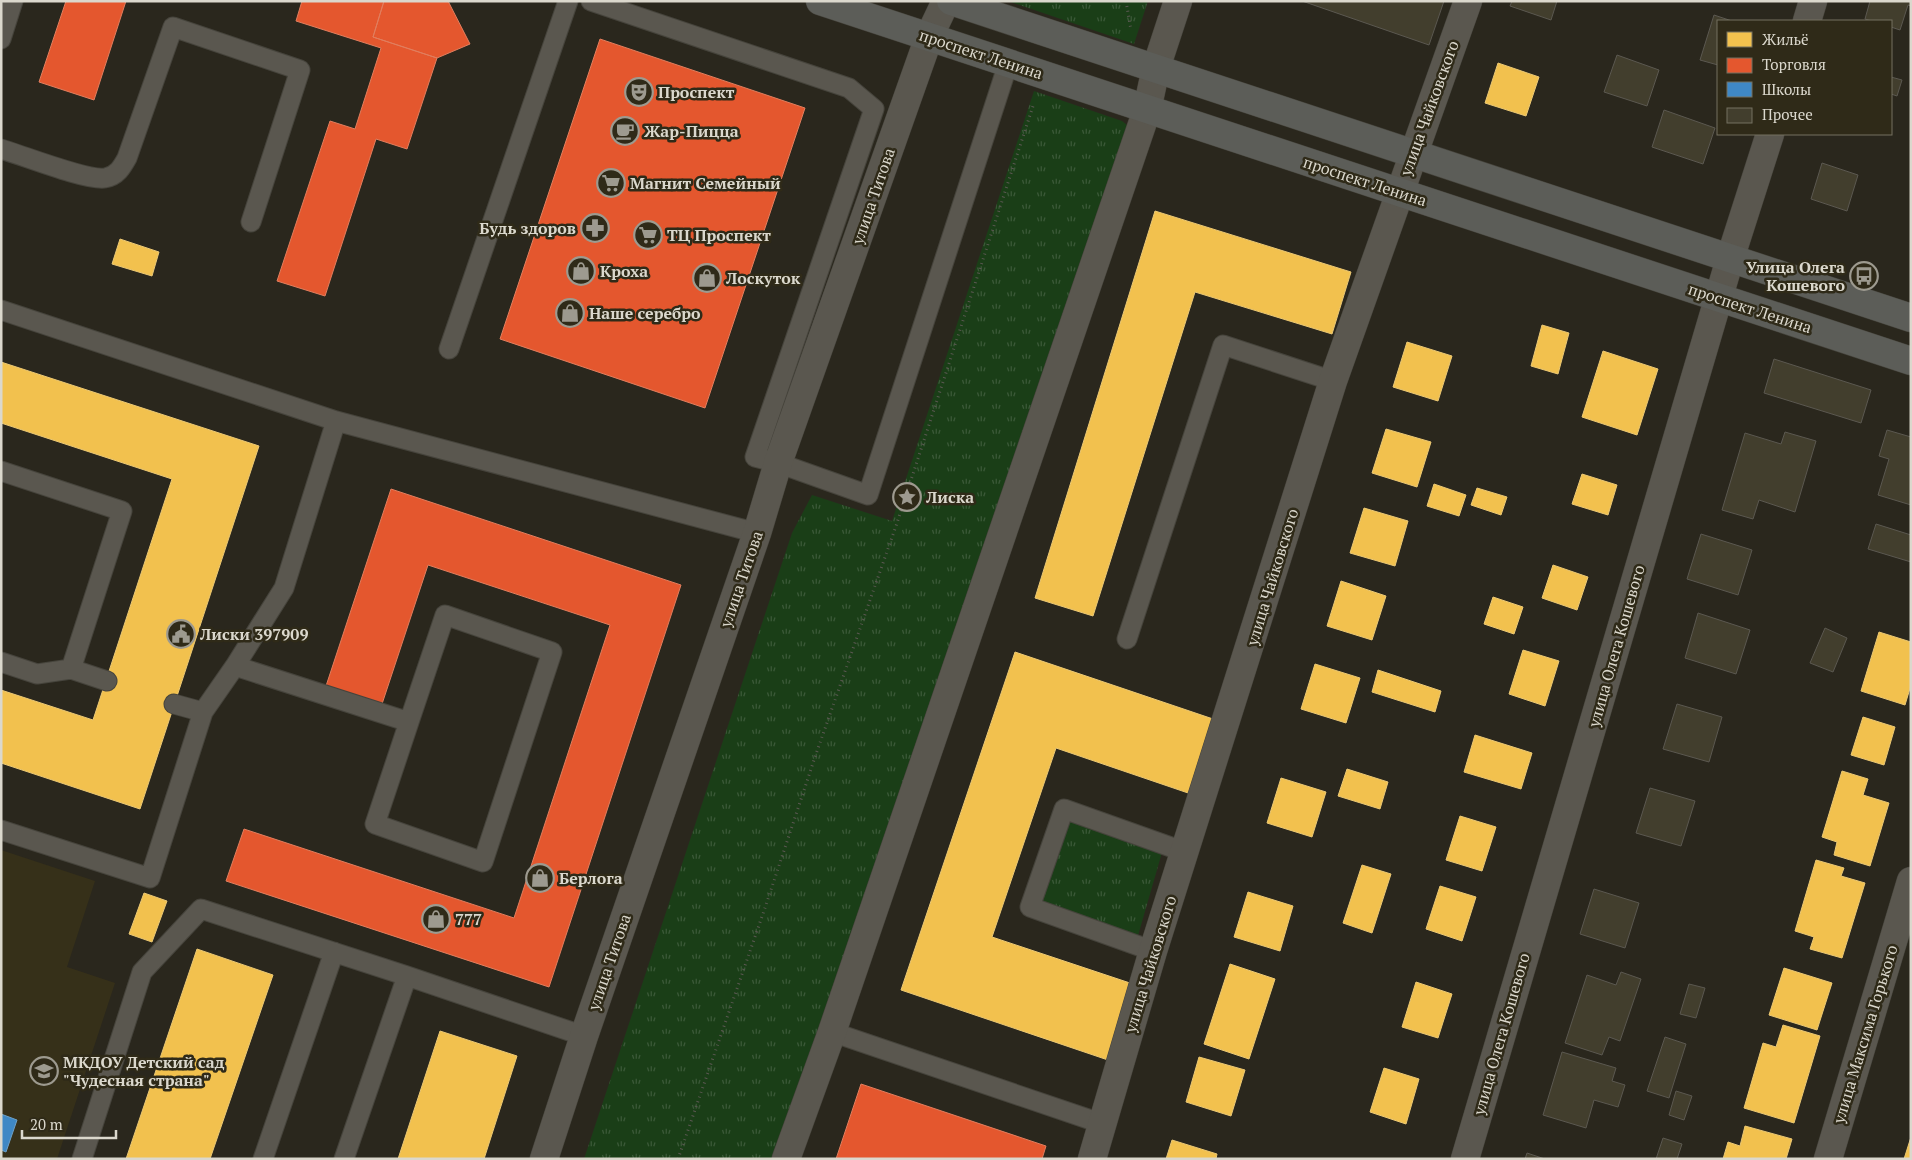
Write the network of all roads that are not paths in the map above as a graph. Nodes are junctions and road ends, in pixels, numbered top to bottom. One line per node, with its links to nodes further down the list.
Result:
1 (13, 1): 12 (lane)
2 (568, 1): 27 (lane)
3 (590, 1): 15 (lane)
4 (820, 1): 11 (main road, проспект Ленина)
5 (946, 1): 11 (street, улица Титова)
6 (951, 1): 14 (main road)
7 (1178, 1): 14 (street)
8 (1468, 1): 20 (street, улица Чайковского)
9 (1813, 1): 10 (street)
10 (1807, 20)
11 (929, 37): 13 (main road, проспект Ленина); 17 (street, улица Титова)
12 (1, 39)
13 (1008, 64): 16 (main road, проспект Ленина); 31 (lane)
14 (1156, 68): 16 (street); 20 (main road)
15 (874, 109): 17 (lane); 31 (lane)
16 (1147, 110): 21 (main road, проспект Ленина); 48 (street)
17 (901, 116): 31 (street, улица Титова)
18 (1770, 135): 23 (street, улица Олега Кошевого)
19 (1, 149): 22 (lane)
20 (1413, 153): 21 (street, улица Чайковского); 23 (main road)
21 (1399, 192): 24 (main road, проспект Ленина); 29 (street, улица Чайковского)
22 (251, 222)
23 (1730, 259): 24 (street, улица Олега Кошевого); 26 (main road)
24 (1719, 298): 28 (main road, проспект Ленина); 57 (street, улица Олега Кошевого)
25 (1, 310): 30 (lane)
26 (1911, 318)
27 (449, 348)
28 (1911, 361)
29 (1333, 381): 34 (lane); 43 (street, улица Чайковского)
30 (336, 421): 33 (lane); 36 (lane)
31 (778, 463): 33 (street, улица Титова)
32 (1, 471): 37 (lane)
33 (757, 533): 49 (street, улица Титова)
34 (1127, 639)
35 (1, 662): 37 (lane)
36 (235, 666): 40 (lane); 41 (lane)
37 (71, 669): 38 (lane)
38 (106, 681)
39 (174, 704): 40 (lane)
40 (203, 712): 42 (lane)
41 (409, 722): 41 (lane)
42 (1, 830)
43 (1185, 852): 45 (street, улица Чайковского); 45 (lane)
44 (1911, 881): 58 (street, улица Максима Горького)
45 (1153, 951): 50 (street, улица Чайковского)
46 (334, 952): 47 (lane); 51 (lane); 52 (lane)
47 (407, 976): 49 (lane); 53 (lane)
48 (832, 1032): 50 (lane); 55 (street)
49 (584, 1036): 54 (street, улица Титова)
50 (1103, 1124): 56 (street, улица Чайковского)
51 (82, 1159)
52 (263, 1159)
53 (344, 1159)
54 (544, 1159)
55 (786, 1159)
56 (1092, 1159)
57 (1464, 1159)
58 (1828, 1159)

